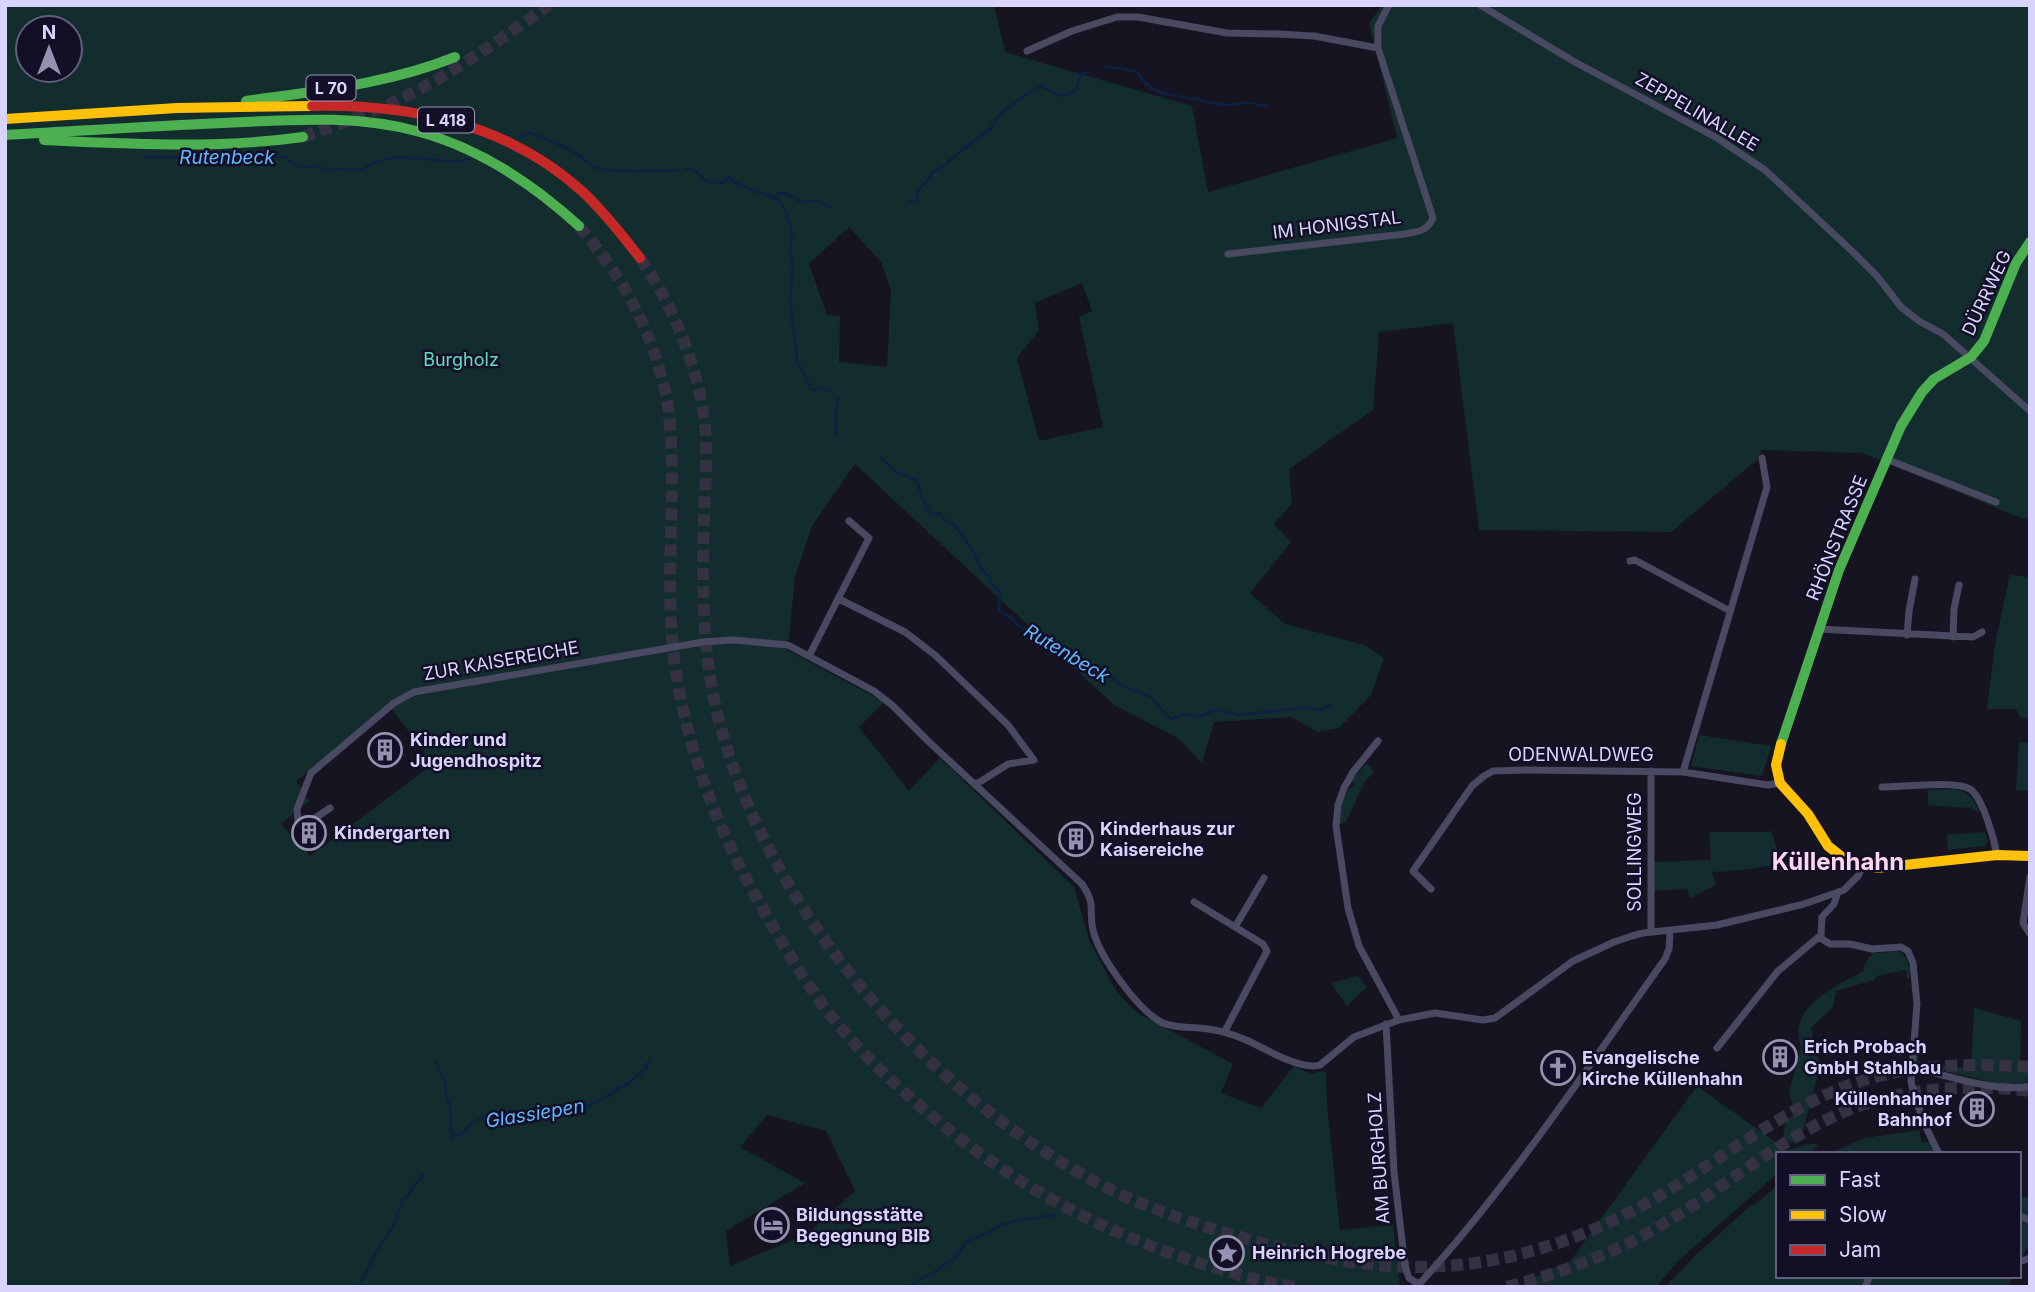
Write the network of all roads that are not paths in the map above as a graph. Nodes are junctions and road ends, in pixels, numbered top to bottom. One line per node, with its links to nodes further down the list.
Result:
1 (1389, 5): 3 (street, IM HONIGSTAL)
2 (1480, 5): 14 (street, ZEPPELINALLEE)
3 (1378, 48): 4 (street); 12 (street, IM HONIGSTAL)
4 (1027, 51)
5 (455, 57): 6 (main road, L 70)
6 (205, 107): 7 (main road, L 418); 13 (main road, L 418)
7 (5, 119)
8 (5, 137): 9 (main road); 10 (main road, L 418)
9 (303, 137)
10 (579, 226)
11 (2030, 242): 14 (main road, DÜRRWEG)
12 (1228, 254)
13 (640, 258)
14 (1971, 357): 15 (street, ZEPPELINALLEE); 17 (main road, RHÖNSTRASSE)
15 (2027, 409)
16 (1762, 458): 24 (street)
17 (1886, 459): 18 (street, RHÖNSTRASSE); 25 (main road, RHÖNSTRASSE)
18 (1996, 502)
19 (849, 522): 23 (street)
20 (1630, 561): 24 (street)
21 (1916, 579): 27 (street)
22 (1959, 585): 28 (street)
23 (839, 599): 29 (street); 34 (street)
24 (1730, 611): 32 (street)
25 (1818, 629): 27 (street, RHÖNSTRASSE); 33 (main road, RHÖNSTRASSE)
26 (1983, 632): 28 (street, RHÖNSTRASSE)
27 (1907, 635): 28 (street, RHÖNSTRASSE)
28 (1953, 637)
29 (809, 656): 34 (street, ZUR KAISEREICHE); 36 (street, ZUR KAISEREICHE)
30 (1378, 741): 50 (street)
31 (1651, 771): 32 (street, ODENWALDWEG); 42 (street, ODENWALDWEG); 47 (street, SOLLINGWEG)
32 (1683, 772): 33 (street, ODENWALDWEG)
33 (1780, 783): 39 (main road)
34 (975, 785): 52 (street, ZUR KAISEREICHE)
35 (1882, 788): 37 (street)
36 (330, 808)
37 (1997, 855): 38 (main road); 39 (main road)
38 (2030, 856)
39 (1863, 866): 43 (street)
40 (2030, 877): 48 (street)
41 (1264, 878): 45 (street)
42 (1431, 889)
43 (1838, 892): 46 (street); 49 (street)
44 (1194, 902): 45 (street)
45 (1235, 927): 52 (street)
46 (1670, 931): 47 (street); 57 (street)
47 (1651, 932): 50 (street)
48 (2030, 934)
49 (1821, 935): 53 (street); 54 (street)
50 (1399, 1020): 51 (street)
51 (1386, 1024): 52 (street, ZUR KAISEREICHE); 57 (street, AM BURGHOLZ)
52 (1225, 1031)
53 (1717, 1048)
54 (1911, 1067): 55 (street); 56 (street)
55 (2030, 1086)
56 (1938, 1152)
57 (1416, 1285)

